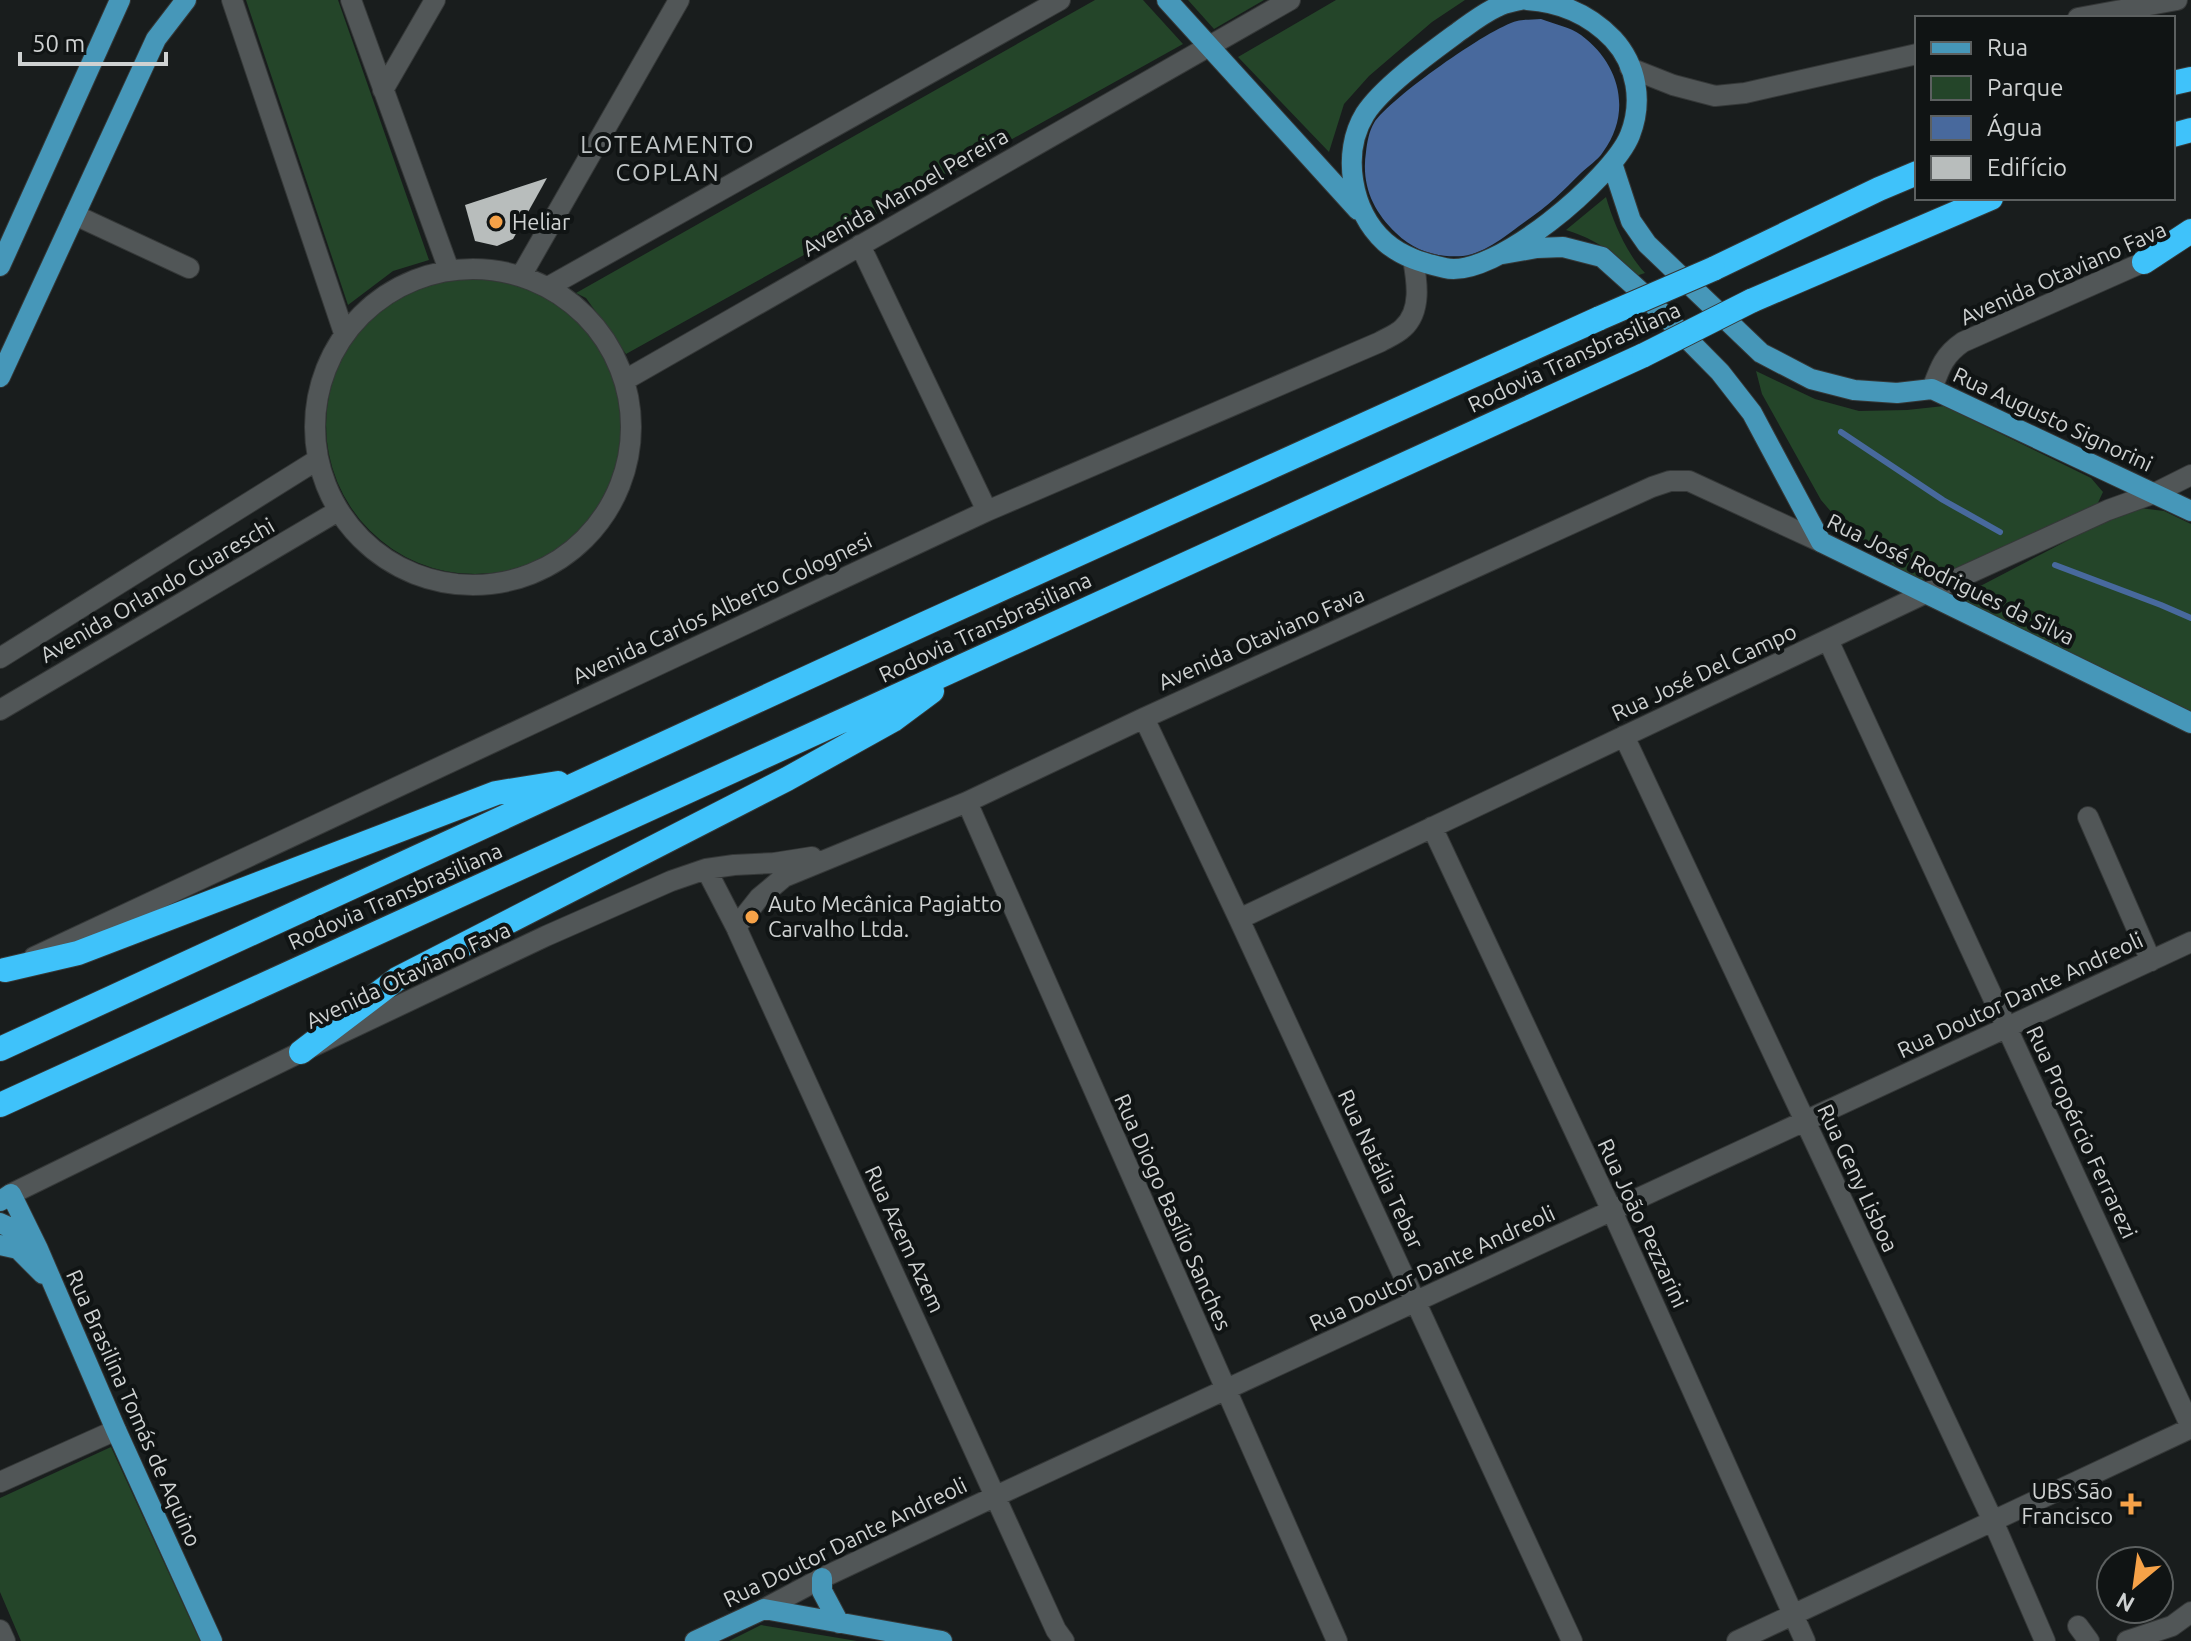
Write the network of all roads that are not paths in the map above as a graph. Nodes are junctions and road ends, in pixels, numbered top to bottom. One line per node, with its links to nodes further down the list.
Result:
1 (120, 0): 31 (main road)
2 (186, 0): 23 (main road)
3 (232, 0): 36 (street)
4 (351, 0): 19 (street)
5 (435, 0): 19 (street)
6 (679, 0): 34 (street)
7 (1060, 0): 35 (street)
8 (1167, 0): 16 (main road)
9 (1290, 0): 16 (street)
10 (1520, 0): 24 (main road)
11 (1527, 0): 15 (main road)
12 (1576, 0): 15 (main road)
13 (2177, 0): 14 (street)
14 (2089, 16)
15 (1590, 19): 18 (main road)
16 (1209, 46): 24 (main road); 27 (street, Avenida Manoel Pereira)
17 (1915, 54): 18 (street)
18 (1630, 68): 20 (main road)
19 (383, 90): 33 (street)
20 (1612, 163): 28 (main road); 39 (main road, Rua Augusto Signorini)
21 (1915, 174): 56 (highway, Rodovia Transbrasiliana, bridge)
22 (1986, 200): 51 (highway, Rodovia Transbrasiliana, bridge)
23 (75, 215): 32 (street); 37 (main road)
24 (1363, 215): 29 (main road)
25 (2191, 231): 30 (highway)
26 (2191, 244): 30 (street, Avenida Otaviano Fava)
27 (860, 245): 38 (street, Avenida Manoel Pereira); 45 (street)
28 (1503, 254): 29 (main road); 47 (main road)
29 (1413, 259): 45 (street, Avenida Carlos Alberto Colognesi)
30 (2144, 262): 39 (street, Avenida Otaviano Fava)
31 (0, 266)
32 (189, 268)
33 (449, 270): 34 (street); 36 (street)
34 (521, 276): 35 (street)
35 (548, 287): 38 (street)
36 (344, 333): 40 (street)
37 (0, 377)
38 (625, 380): 44 (street)
39 (1932, 389): 43 (main road, Rua Augusto Signorini)
40 (317, 460): 44 (street); 50 (street, Avenida Orlando Guareschi)
41 (2191, 475): 43 (street, Rua José Del Campo)
42 (1689, 481): 47 (street, Rua José Rodrigues da Silva); 53 (street, Avenida Otaviano Fava)
43 (2155, 493): 46 (main road, Rua Augusto Signorini); 48 (street, Rua José Del Campo)
44 (338, 511): 52 (street, Avenida Orlando Guareschi)
45 (987, 511): 66 (street, Avenida Carlos Alberto Colognesi)
46 (2191, 511)
47 (1821, 542): 48 (main road, Rua José Rodrigues da Silva)
48 (1926, 593): 49 (street, Rua José Del Campo); 54 (main road, Rua José Rodrigues da Silva)
49 (1828, 640): 55 (street, Rua José Del Campo); 67 (street, Rua Propércio Ferrarezi)
50 (0, 658)
51 (968, 664): 69 (highway); 70 (highway, Rodovia Transbrasiliana)
52 (0, 710)
53 (1144, 718): 57 (street, Avenida Otaviano Fava); 62 (street, Rua Natália Tebar)
54 (2191, 723)
55 (1624, 736): 59 (street, Rua José Del Campo); 71 (street, Rua Geny Lisboa)
56 (588, 779): 66 (highway); 68 (highway, Rodovia Transbrasiliana)
57 (967, 802): 60 (street, Avenida Otaviano Fava); 79 (street, Rua Diogo Basílio Sanches)
58 (2088, 817): 65 (street)
59 (1432, 827): 62 (street, Rua José Del Campo); 73 (street, Rua João Pezzarini)
60 (856, 849): 61 (street, Avenida Otaviano Fava); 63 (street, Avenida Otaviano Fava)
61 (706, 869): 63 (street, Rua Azem Azem); 69 (street, Avenida Otaviano Fava)
62 (1239, 919): 78 (street, Rua Natália Tebar)
63 (736, 927): 83 (street, Rua Azem Azem)
64 (2191, 942): 65 (street, Rua Doutor Dante Andreoli)
65 (2151, 961): 67 (street, Rua Doutor Dante Andreoli)
66 (3, 971)
67 (2007, 1028): 71 (street, Rua Doutor Dante Andreoli); 80 (street, Rua Propércio Ferrarezi)
68 (0, 1049)
69 (301, 1052): 72 (street, Avenida Otaviano Fava)
70 (0, 1105)
71 (1805, 1121): 73 (street, Rua Doutor Dante Andreoli); 84 (street, Rua Geny Lisboa)
72 (6, 1198): 76 (main road, Rua Brasilina Tomás de Aquino)
73 (1612, 1211): 78 (street, Rua Doutor Dante Andreoli); 88 (street, Rua João Pezzarini)
74 (0, 1223): 76 (main road)
75 (0, 1245): 77 (main road)
76 (38, 1249): 77 (main road, Rua Brasilina Tomás de Aquino)
77 (53, 1286): 81 (main road, Rua Brasilina Tomás de Aquino)
78 (1416, 1302): 79 (street, Rua Doutor Dante Andreoli); 97 (street, Rua Natália Tebar)
79 (1226, 1391): 83 (street, Rua Doutor Dante Andreoli); 96 (street, Rua Diogo Basílio Sanches)
80 (2191, 1427): 84 (street)
81 (116, 1430): 82 (street); 93 (main road, Rua Brasilina Tomás de Aquino)
82 (0, 1482)
83 (996, 1496): 85 (street, Rua Doutor Dante Andreoli); 91 (street, Rua Azem Azem)
84 (1993, 1521): 88 (street); 100 (street, Rua Geny Lisboa)
85 (822, 1578): 86 (street, Rua Doutor Dante Andreoli); 89 (main road)
86 (764, 1609): 89 (main road); 94 (main road, Rua Doutor Dante Andreoli)
87 (2191, 1612): 101 (street)
88 (1793, 1614): 98 (street); 99 (street, Rua João Pezzarini)
89 (839, 1623): 95 (main road)
90 (0, 1630): 92 (street)
91 (1059, 1637)
92 (5, 1641)
93 (212, 1641)
94 (695, 1641)
95 (942, 1641)
96 (1337, 1641)
97 (1572, 1641)
98 (1737, 1641)
99 (1805, 1641)
100 (2045, 1641)
101 (2127, 1641)

